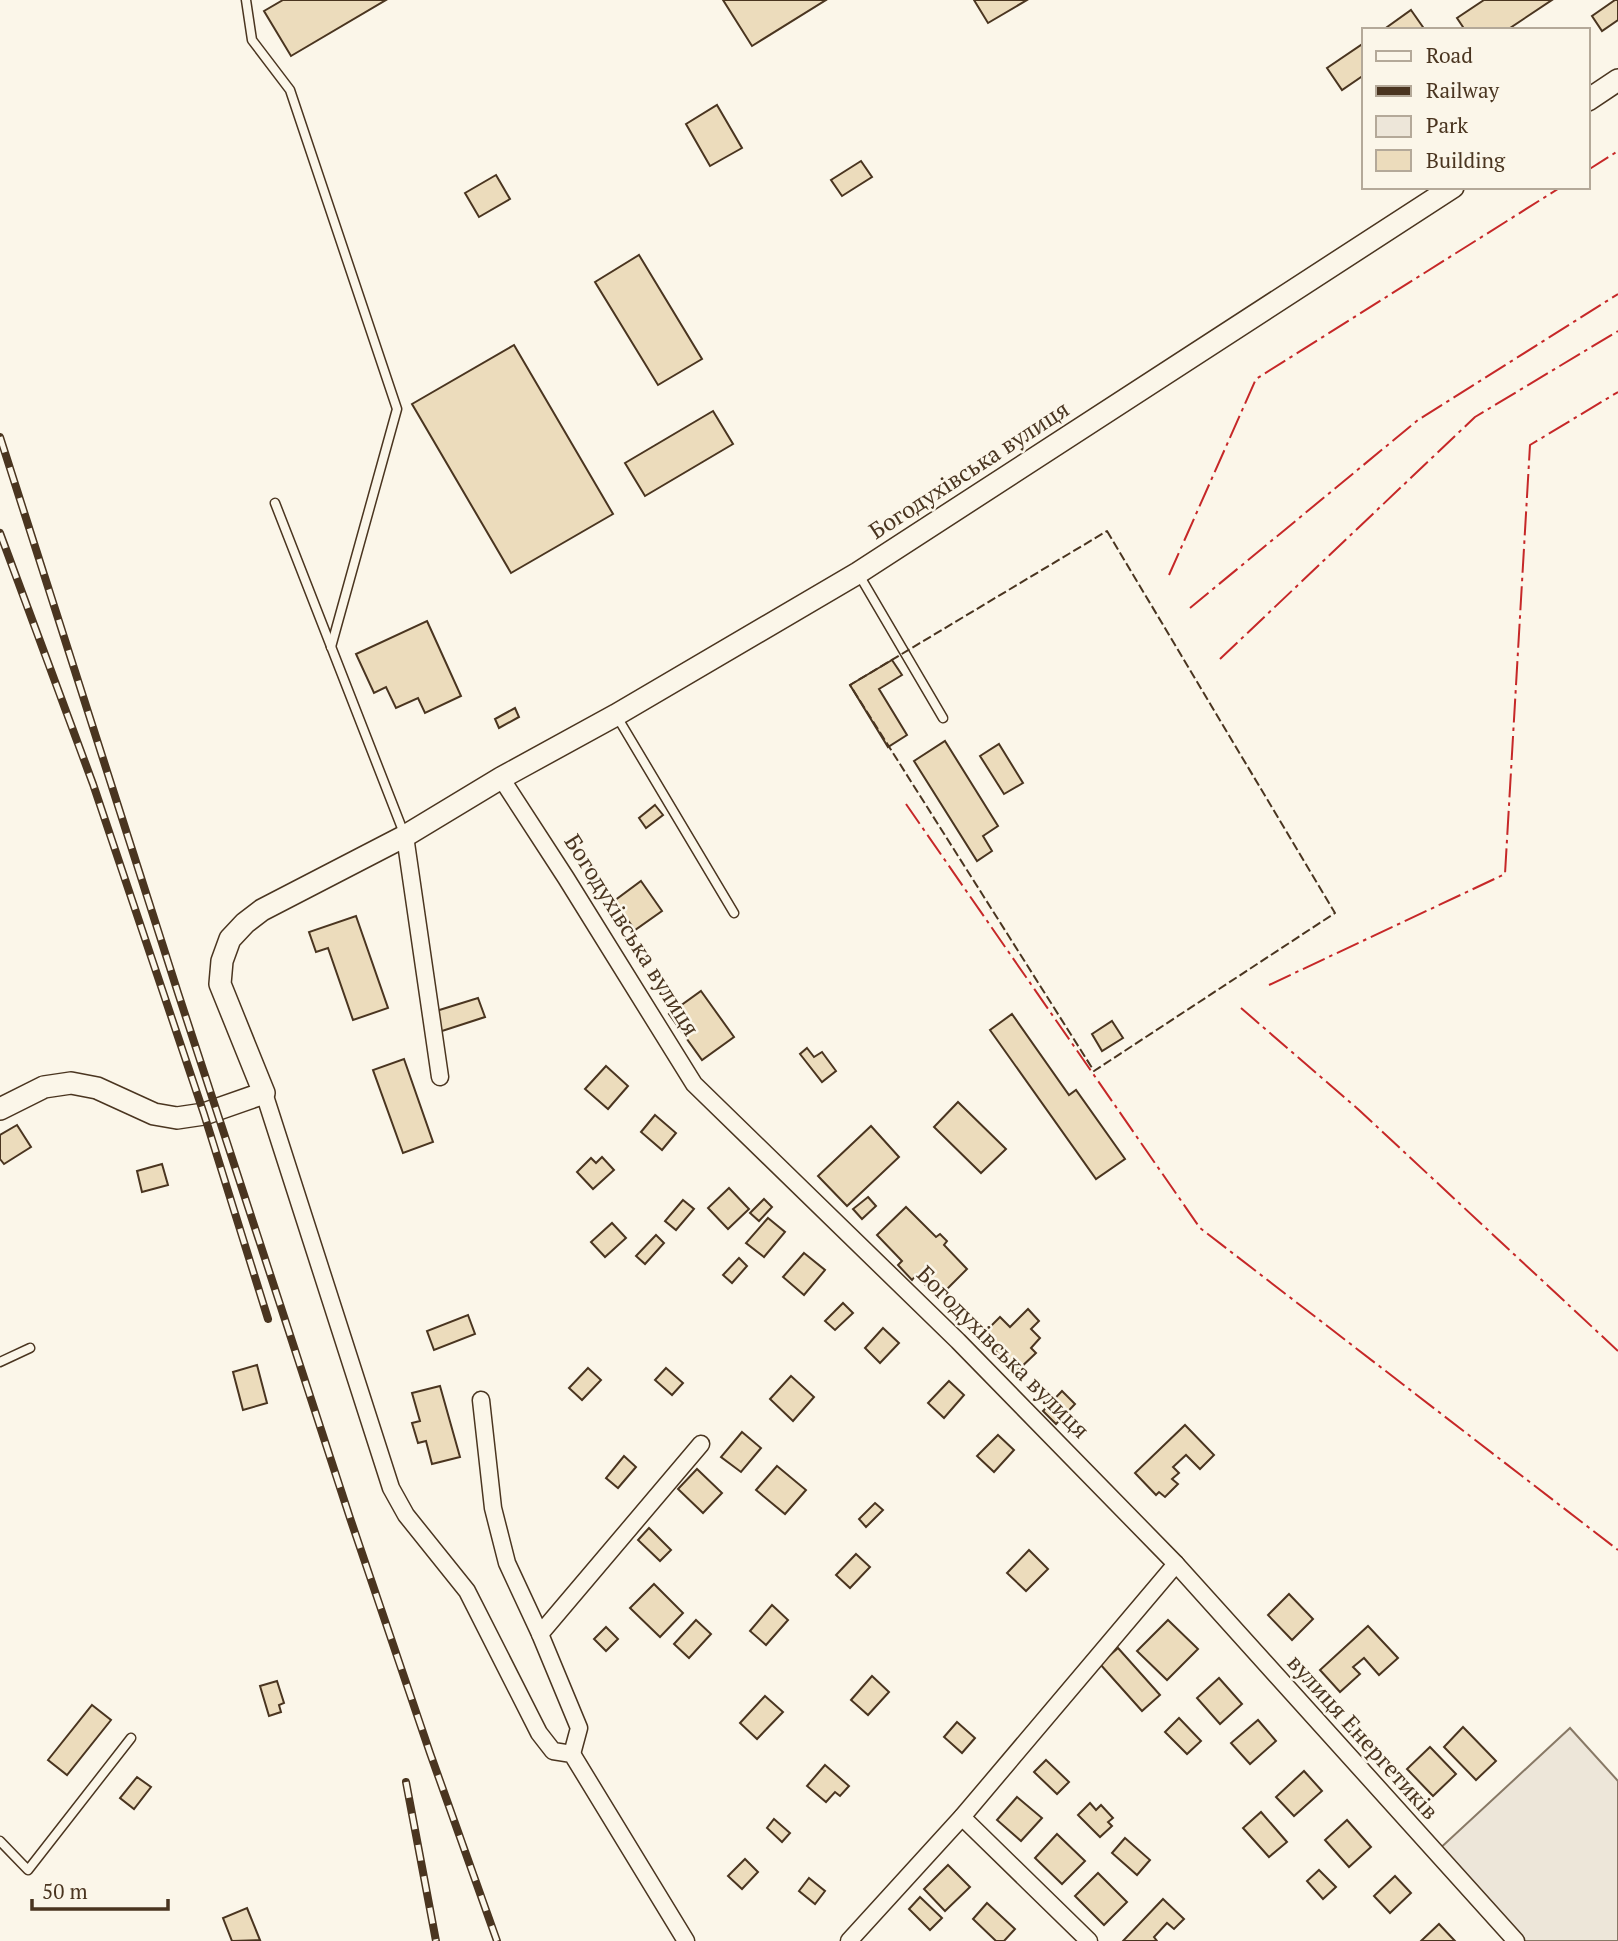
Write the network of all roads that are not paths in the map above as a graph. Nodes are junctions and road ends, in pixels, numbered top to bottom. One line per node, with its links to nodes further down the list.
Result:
1 (246, 0): 7 (lane)
2 (1618, 80): 3 (street)
3 (1590, 99)
4 (1450, 189): 6 (street, Богодухівська вулиця)
5 (275, 503): 7 (lane)
6 (858, 573): 8 (street, Богодухівська вулиця); 9 (lane)
7 (331, 647): 11 (lane)
8 (616, 715): 10 (street, Богодухівська вулиця); 12 (lane)
9 (943, 718)
10 (501, 778): 11 (street, Богодухівська вулиця); 20 (street, Богодухівська вулиця)
11 (405, 836): 13 (street); 14 (street, Богодухівська вулиця)
12 (734, 913)
13 (440, 1077)
14 (264, 1093): 15 (street); 23 (street, Богодухівська вулиця)
15 (0, 1109)
16 (30, 1348): 17 (lane)
17 (0, 1362)
18 (481, 1400): 21 (street)
19 (701, 1444): 21 (street)
20 (1176, 1564): 24 (street); 29 (street, вулиця Енергетиків)
21 (540, 1634): 23 (street)
22 (131, 1738): 25 (lane)
23 (572, 1755): 26 (street, Богодухівська вулиця)
24 (961, 1817): 27 (street); 28 (street)
25 (0, 1841)
26 (686, 1941)
27 (849, 1941)
28 (1089, 1941)
29 (1516, 1941)

